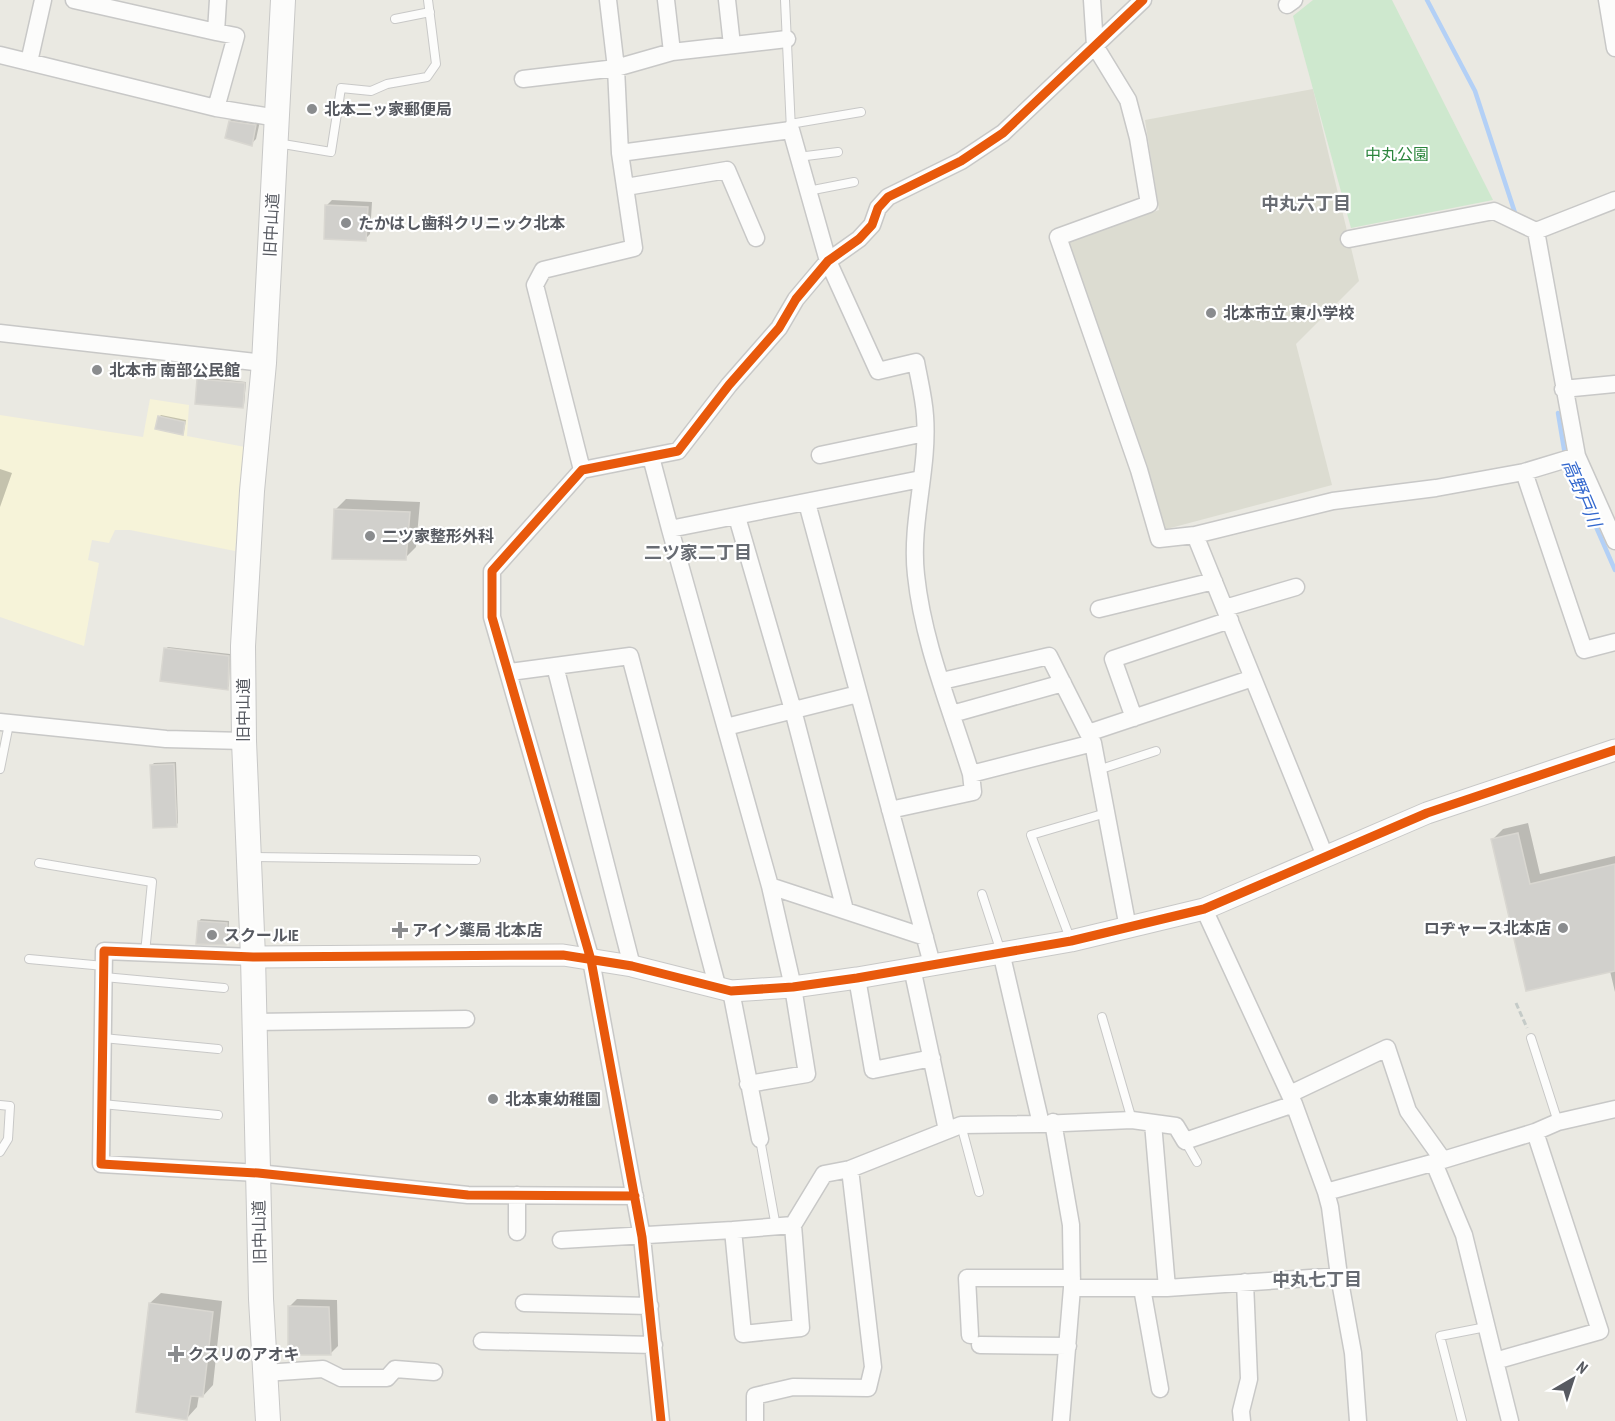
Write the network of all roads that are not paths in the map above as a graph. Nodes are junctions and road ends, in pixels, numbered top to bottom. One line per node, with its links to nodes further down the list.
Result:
1 (43, 0): 23 (street)
2 (75, 0): 13 (street)
3 (218, 0): 16 (street)
4 (283, 0): 28 (main road, 旧中山道)
5 (428, 0): 14 (lane)
6 (608, 0): 24 (street)
7 (666, 0): 21 (street)
8 (727, 0): 18 (street)
9 (785, 0): 17 (lane)
10 (1092, 0): 19 (street)
11 (1143, 0): 19 (street)
12 (1607, 0): 20 (street)
13 (118, 5): 16 (street)
14 (429, 12): 15 (lane); 30 (lane)
15 (395, 19)
16 (216, 32): 26 (street)
17 (787, 39): 18 (street); 29 (lane)
18 (732, 45): 21 (street)
19 (1095, 46): 41 (street); 56 (street)
20 (1615, 48)
21 (672, 52): 24 (street)
22 (0, 56): 23 (street)
23 (29, 62): 26 (street)
24 (616, 68): 25 (street); 32 (street)
25 (523, 79)
26 (216, 108): 28 (street)
27 (861, 112): 29 (lane)
28 (277, 118): 30 (main road, 旧中山道)
29 (790, 127): 32 (street); 33 (street)
30 (276, 143): 43 (main road, 旧中山道)
31 (838, 152): 33 (lane)
32 (620, 153): 35 (street)
33 (798, 157): 36 (street)
34 (854, 182): 36 (lane)
35 (626, 187): 39 (street); 50 (street)
36 (808, 191): 41 (street)
37 (1615, 200): 38 (street)
38 (1536, 231): 40 (street); 45 (street)
39 (756, 238)
40 (1349, 239)
41 (828, 261): 46 (street); 49 (street)
42 (0, 333): 43 (street)
43 (264, 363): 75 (main road, 旧中山道)
44 (1615, 384): 45 (street)
45 (1563, 389): 48 (street)
46 (925, 433): 47 (street); 52 (street)
47 (820, 455)
48 (1577, 456): 51 (street); 57 (street)
49 (651, 457): 50 (street); 55 (street)
50 (582, 470): 64 (street)
51 (1524, 472): 56 (street); 62 (street)
52 (921, 479): 53 (street); 66 (street)
53 (807, 503): 54 (street); 68 (street)
54 (737, 517): 55 (street); 69 (street)
55 (670, 529): 73 (street)
56 (1195, 534): 58 (street)
57 (1615, 542)
58 (1214, 581): 60 (street); 61 (street)
59 (1296, 586): 61 (street)
60 (1099, 609)
61 (1227, 614): 65 (street); 71 (street)
62 (1615, 642)
63 (555, 666): 64 (street); 99 (street); 105 (street)
64 (510, 672): 98 (street)
65 (1254, 678): 71 (street); 83 (street)
66 (942, 681): 67 (street); 70 (street)
67 (1063, 683): 70 (street); 74 (street)
68 (858, 694): 69 (street); 81 (street)
69 (793, 710): 73 (street); 90 (street)
70 (952, 714): 80 (street)
71 (1134, 718): 74 (street)
72 (4, 723): 75 (street); 78 (lane)
73 (726, 727): 87 (street)
74 (1091, 738): 79 (street); 80 (street)
75 (243, 741): 84 (main road, 旧中山道)
76 (1615, 750): 83 (street)
77 (1155, 751): 79 (lane)
78 (0, 769)
79 (1098, 770): 82 (street)
80 (971, 774): 81 (street)
81 (890, 810): 92 (street)
82 (1106, 813): 91 (street); 93 (lane)
83 (1325, 856): 89 (street)
84 (248, 857): 85 (lane); 96 (main road, 旧中山道)
85 (476, 860)
86 (39, 863): 95 (lane)
87 (770, 886): 90 (street); 103 (street)
88 (982, 894): 94 (lane)
89 (1204, 909): 91 (street); 114 (street)
90 (845, 910): 92 (street)
91 (1128, 927): 93 (street)
92 (925, 937): 100 (street)
93 (1071, 941): 94 (street)
94 (1000, 952): 100 (street); 122 (street)
95 (146, 953): 96 (street); 101 (street)
96 (253, 957): 98 (street); 108 (main road, 旧中山道)
97 (29, 958): 101 (lane)
98 (591, 960): 99 (street); 135 (street)
99 (632, 966): 105 (street)
100 (922, 966): 102 (street); 112 (street)
101 (104, 972): 104 (lane); 109 (street)
102 (857, 978): 103 (street); 112 (street)
103 (793, 987): 105 (street); 113 (street)
104 (224, 988)
105 (725, 990): 113 (street)
106 (1102, 1017): 119 (lane)
107 (466, 1019): 108 (street)
108 (254, 1022): 131 (main road, 旧中山道)
109 (103, 1038): 111 (lane); 115 (street)
110 (1531, 1038): 121 (lane)
111 (218, 1049)
112 (932, 1058): 123 (street)
113 (748, 1084): 125 (street)
114 (1292, 1099): 126 (street); 128 (street); 133 (street)
115 (102, 1104): 118 (lane); 131 (street)
116 (0, 1105): 127 (lane)
117 (1615, 1109): 121 (street)
118 (218, 1115)
119 (1132, 1120): 120 (street); 122 (street)
120 (1153, 1122): 126 (street); 146 (street)
121 (1558, 1122): 124 (street)
122 (1047, 1123): 123 (street); 144 (street)
123 (954, 1127): 130 (street); 132 (lane)
124 (1535, 1132): 128 (street); 153 (street)
125 (760, 1139): 137 (lane)
126 (1185, 1141): 129 (lane)
127 (0, 1152)
128 (1439, 1161): 133 (street); 149 (street)
129 (1197, 1162)
130 (850, 1169): 136 (street); 159 (street)
131 (258, 1173): 134 (street); 155 (main road, 旧中山道)
132 (979, 1192)
133 (1326, 1192): 142 (street)
134 (517, 1195): 135 (street); 139 (street)
135 (634, 1196): 140 (street)
136 (793, 1225): 137 (street); 138 (street)
137 (776, 1227): 138 (street)
138 (734, 1230): 140 (street)
139 (517, 1232)
140 (642, 1237): 141 (street); 148 (street)
141 (561, 1240)
142 (1339, 1276): 143 (street); 162 (street)
143 (1245, 1282): 146 (street); 161 (street)
144 (1072, 1283): 145 (street); 152 (street); 152 (street)
145 (1142, 1288): 146 (street); 156 (street)
146 (1167, 1288)
147 (524, 1303): 148 (street)
148 (650, 1306): 151 (street)
149 (1486, 1327): 153 (street); 163 (lane)
150 (482, 1341): 151 (street)
151 (654, 1345): 158 (street)
152 (1068, 1346): 160 (street)
153 (1495, 1361): 164 (street)
154 (434, 1372): 155 (street)
155 (265, 1373): 157 (main road, 旧中山道)
156 (1160, 1389)
157 (268, 1421)
158 (661, 1421)
159 (755, 1421)
160 (1061, 1421)
161 (1242, 1421)
162 (1358, 1421)
163 (1462, 1421)
164 (1510, 1421)

